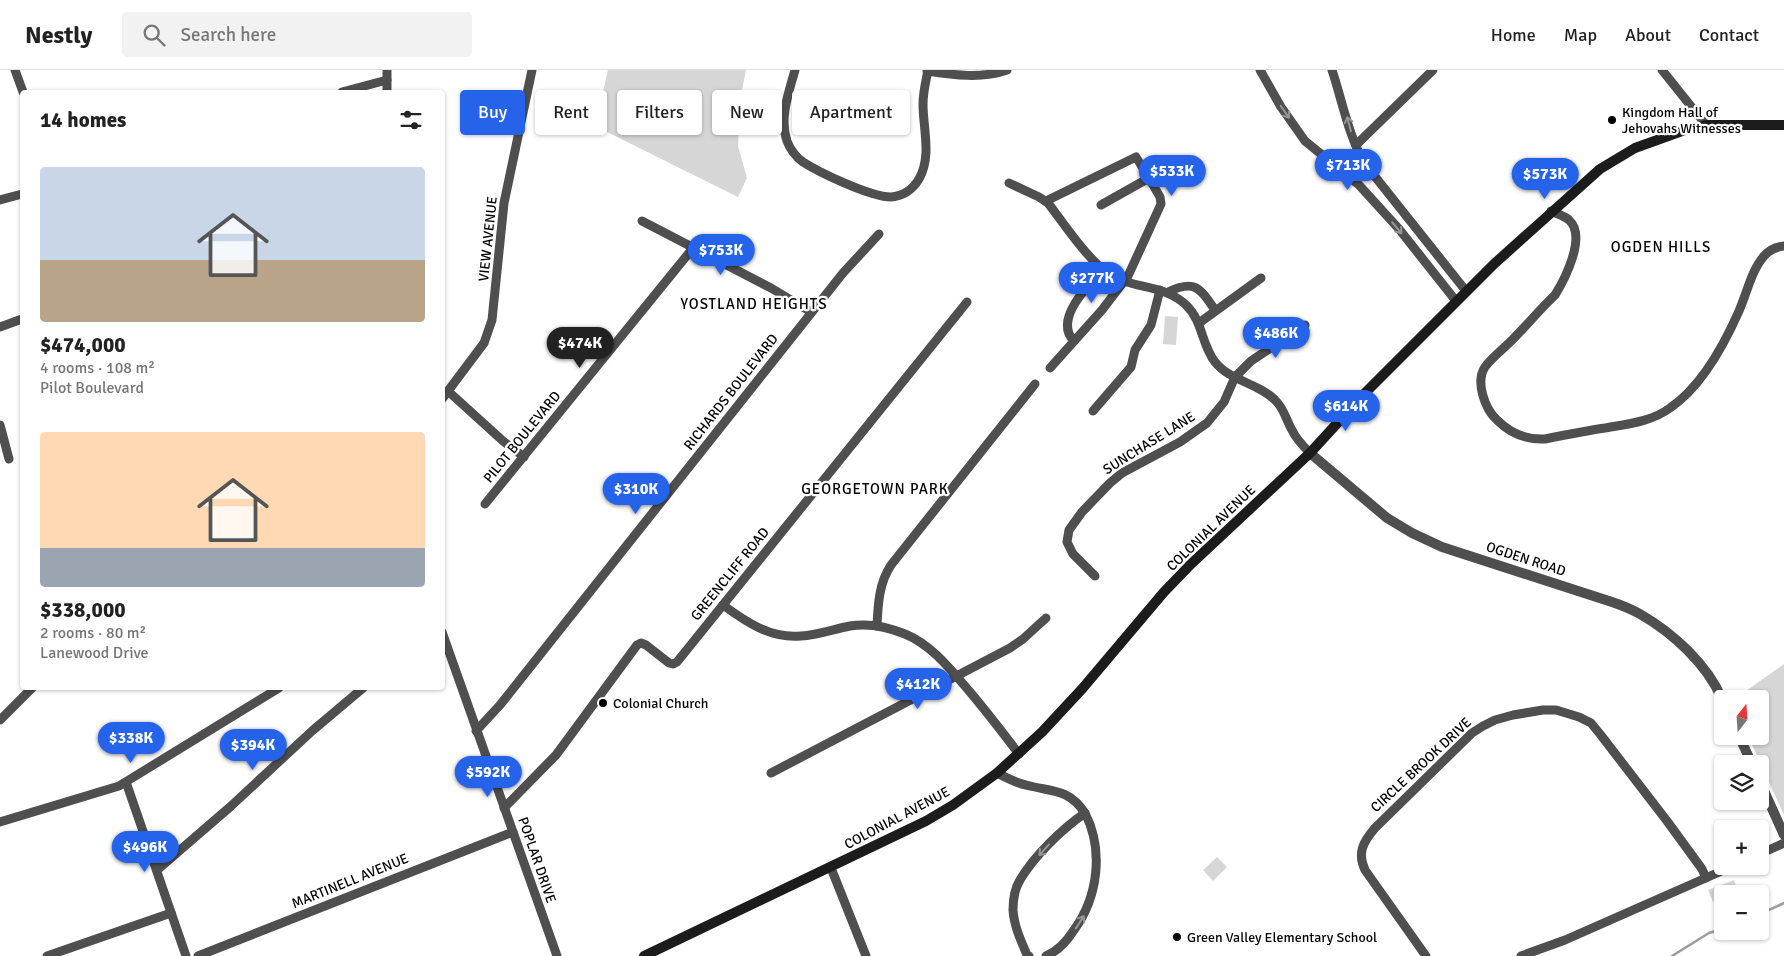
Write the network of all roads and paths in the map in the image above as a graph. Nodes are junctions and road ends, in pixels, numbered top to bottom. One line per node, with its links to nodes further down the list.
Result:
1 (16, 70): 12 (street)
2 (388, 70): 11 (street)
3 (532, 70): 46 (street, VIEW AVENUE)
4 (796, 70): 10 (street)
5 (1007, 70): 10 (street)
6 (1260, 70): 34 (street, one-way to 34)
7 (1332, 70): 17 (street, one-way to 7)
8 (1433, 70): 17 (street)
9 (1662, 70): 15 (street)
10 (928, 71)
11 (387, 80): 13 (street); 14 (street)
12 (22, 90)
13 (350, 90)
14 (387, 90)
15 (1706, 125): 16 (main road, COLONIAL AVENUE); 24 (main road, COLONIAL AVENUE)
16 (1784, 125)
17 (1356, 145): 33 (street)
18 (1149, 178): 22 (street); 23 (street); 31 (street)
19 (1010, 183): 22 (street)
20 (20, 195): 21 (street)
21 (0, 200)
22 (1046, 201): 29 (street)
23 (1101, 205)
24 (1551, 211): 27 (street); 33 (main road, COLONIAL AVENUE)
25 (642, 221): 28 (street)
26 (879, 234): 37 (street, RICHARDS BOULEVARD)
27 (1784, 246)
28 (693, 248): 37 (street); 50 (street, PILOT BOULEVARD)
29 (1103, 270): 31 (street); 42 (street)
30 (1261, 278): 36 (street)
31 (1124, 282): 32 (street); 42 (street)
32 (1164, 291): 36 (street); 39 (street); 47 (street)
33 (1466, 291): 34 (main road, COLONIAL AVENUE)
34 (1456, 301): 49 (main road, COLONIAL AVENUE)
35 (967, 302): 54 (street, GREENCLIFF ROAD)
36 (1215, 310): 39 (street)
37 (811, 312): 64 (street, RICHARDS BOULEVARD)
38 (20, 321): 41 (street)
39 (1199, 322): 44 (street)
40 (1305, 325): 44 (street, SUNCHASE LANE)
41 (0, 327)
42 (1074, 341): 43 (street)
43 (1050, 368)
44 (1235, 378): 49 (street); 53 (street, SUNCHASE LANE)
45 (1035, 384): 56 (street)
46 (446, 395): 50 (street)
47 (1093, 411)
48 (0, 425): 51 (street)
49 (1310, 454): 62 (street, OGDEN ROAD); 65 (main road, COLONIAL AVENUE)
50 (524, 457): 52 (street, PILOT BOULEVARD)
51 (9, 459)
52 (485, 504)
53 (1095, 576)
54 (722, 605): 56 (street); 70 (street, GREENCLIFF ROAD)
55 (1046, 618): 58 (street)
56 (878, 626): 58 (street)
57 (445, 641): 64 (street, POPLAR DRIVE)
58 (956, 676): 65 (street); 66 (street)
59 (30, 690): 63 (street)
60 (276, 690): 68 (street)
61 (361, 690): 78 (street)
62 (1718, 690)
63 (0, 720)
64 (476, 731): 70 (street, POPLAR DRIVE)
65 (1019, 754): 67 (main road, COLONIAL AVENUE)
66 (770, 773)
67 (997, 773): 71 (street); 77 (main road, COLONIAL AVENUE)
68 (126, 782): 72 (street); 78 (street)
69 (1769, 802): 74 (street)
70 (504, 808): 73 (street, POPLAR DRIVE)
71 (1085, 813): 88 (street, one-way to 88); 89 (street, one-way to 71)
72 (0, 822)
73 (513, 832): 84 (street, MARTINELL AVENUE); 85 (street, POPLAR DRIVE)
74 (1784, 835)
75 (1784, 843): 76 (street)
76 (1769, 850)
77 (831, 868): 86 (main road, COLONIAL AVENUE); 87 (street)
78 (157, 870): 81 (street)
79 (1714, 874): 80 (street)
80 (1706, 878): 90 (street, CIRCLE BROOK DRIVE); 91 (street)
81 (171, 912): 82 (street); 83 (street)
82 (47, 956)
83 (186, 956)
84 (198, 956)
85 (557, 956)
86 (644, 956)
87 (866, 956)
88 (1029, 956)
89 (1046, 956)
90 (1426, 956)
91 (1521, 956)

